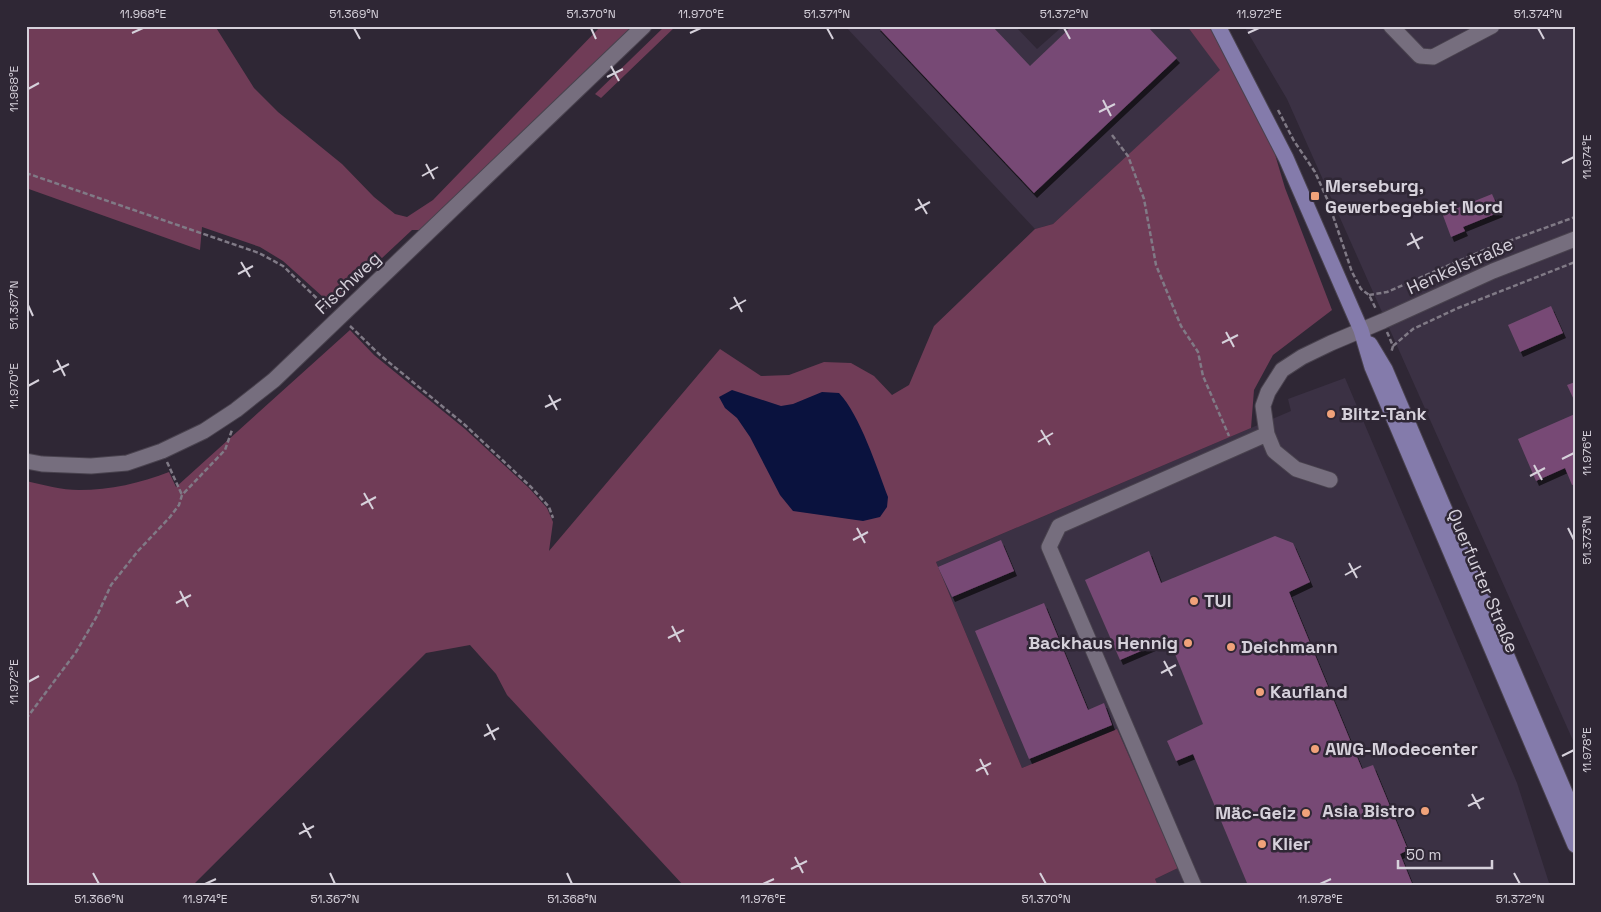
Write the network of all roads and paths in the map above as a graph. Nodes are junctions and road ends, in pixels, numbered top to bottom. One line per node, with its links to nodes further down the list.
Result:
1 (644, 26): 12 (street, Fischweg)
2 (1218, 26): 14 (main road, Querfurter Straße)
3 (1392, 26): 4 (street)
4 (1492, 26)
5 (1276, 105): 11 (path)
6 (1112, 135): 18 (path)
7 (26, 173): 12 (path)
8 (1575, 217): 11 (path)
9 (1575, 239): 13 (street, Henkelstraße)
10 (1575, 262): 15 (path)
11 (1369, 295): 13 (path)
12 (337, 319): 19 (street, Fischweg); 23 (path)
13 (1383, 321): 14 (street, Henkelstraße)
14 (1361, 330): 17 (street); 25 (main road, Querfurter Straße); 26 (main road, Querfurter Straße)
15 (1393, 346)
16 (232, 428): 22 (path)
17 (1267, 434): 18 (street); 21 (street)
18 (1238, 447): 27 (street)
19 (162, 452): 20 (street, Fischweg); 22 (path)
20 (26, 460)
21 (1330, 480)
22 (182, 495): 24 (path)
23 (553, 518)
24 (26, 719)
25 (1575, 816)
26 (1575, 845)
27 (1194, 886)

